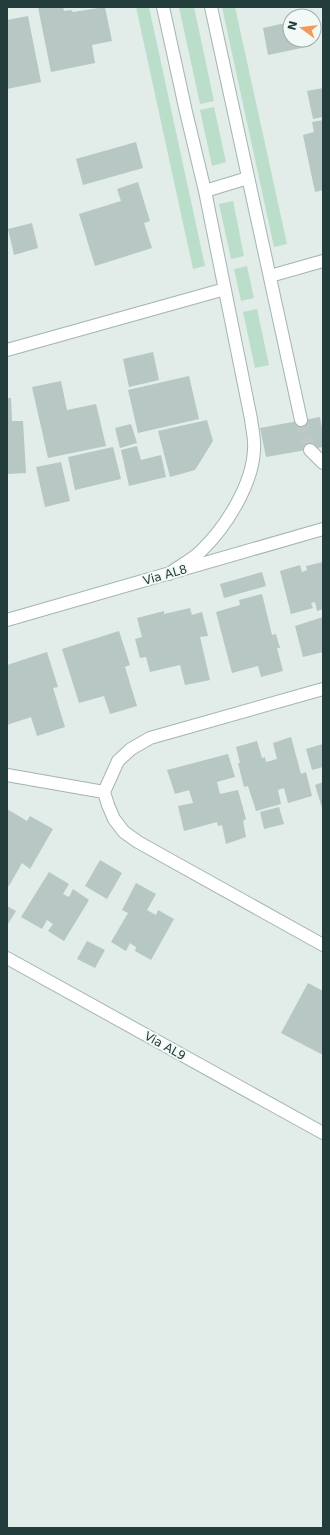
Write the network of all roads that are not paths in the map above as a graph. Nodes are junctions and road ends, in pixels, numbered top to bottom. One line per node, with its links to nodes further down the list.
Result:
1 (163, 7): 4 (street)
2 (211, 7): 3 (street)
3 (248, 178): 4 (street); 6 (street)
4 (205, 191): 7 (street)
5 (323, 261): 6 (street)
6 (270, 276): 9 (street)
7 (225, 288): 8 (street); 13 (street)
8 (7, 350)
9 (301, 420)
10 (310, 450): 11 (street)
11 (323, 463)
12 (323, 529): 13 (street, Via AL8)
13 (169, 574): 14 (street, Via AL8)
14 (7, 620)
15 (323, 689): 17 (street)
16 (7, 775): 17 (street)
17 (104, 792): 18 (street)
18 (323, 945)
19 (7, 958): 20 (street, Via AL9)
20 (323, 1133)

